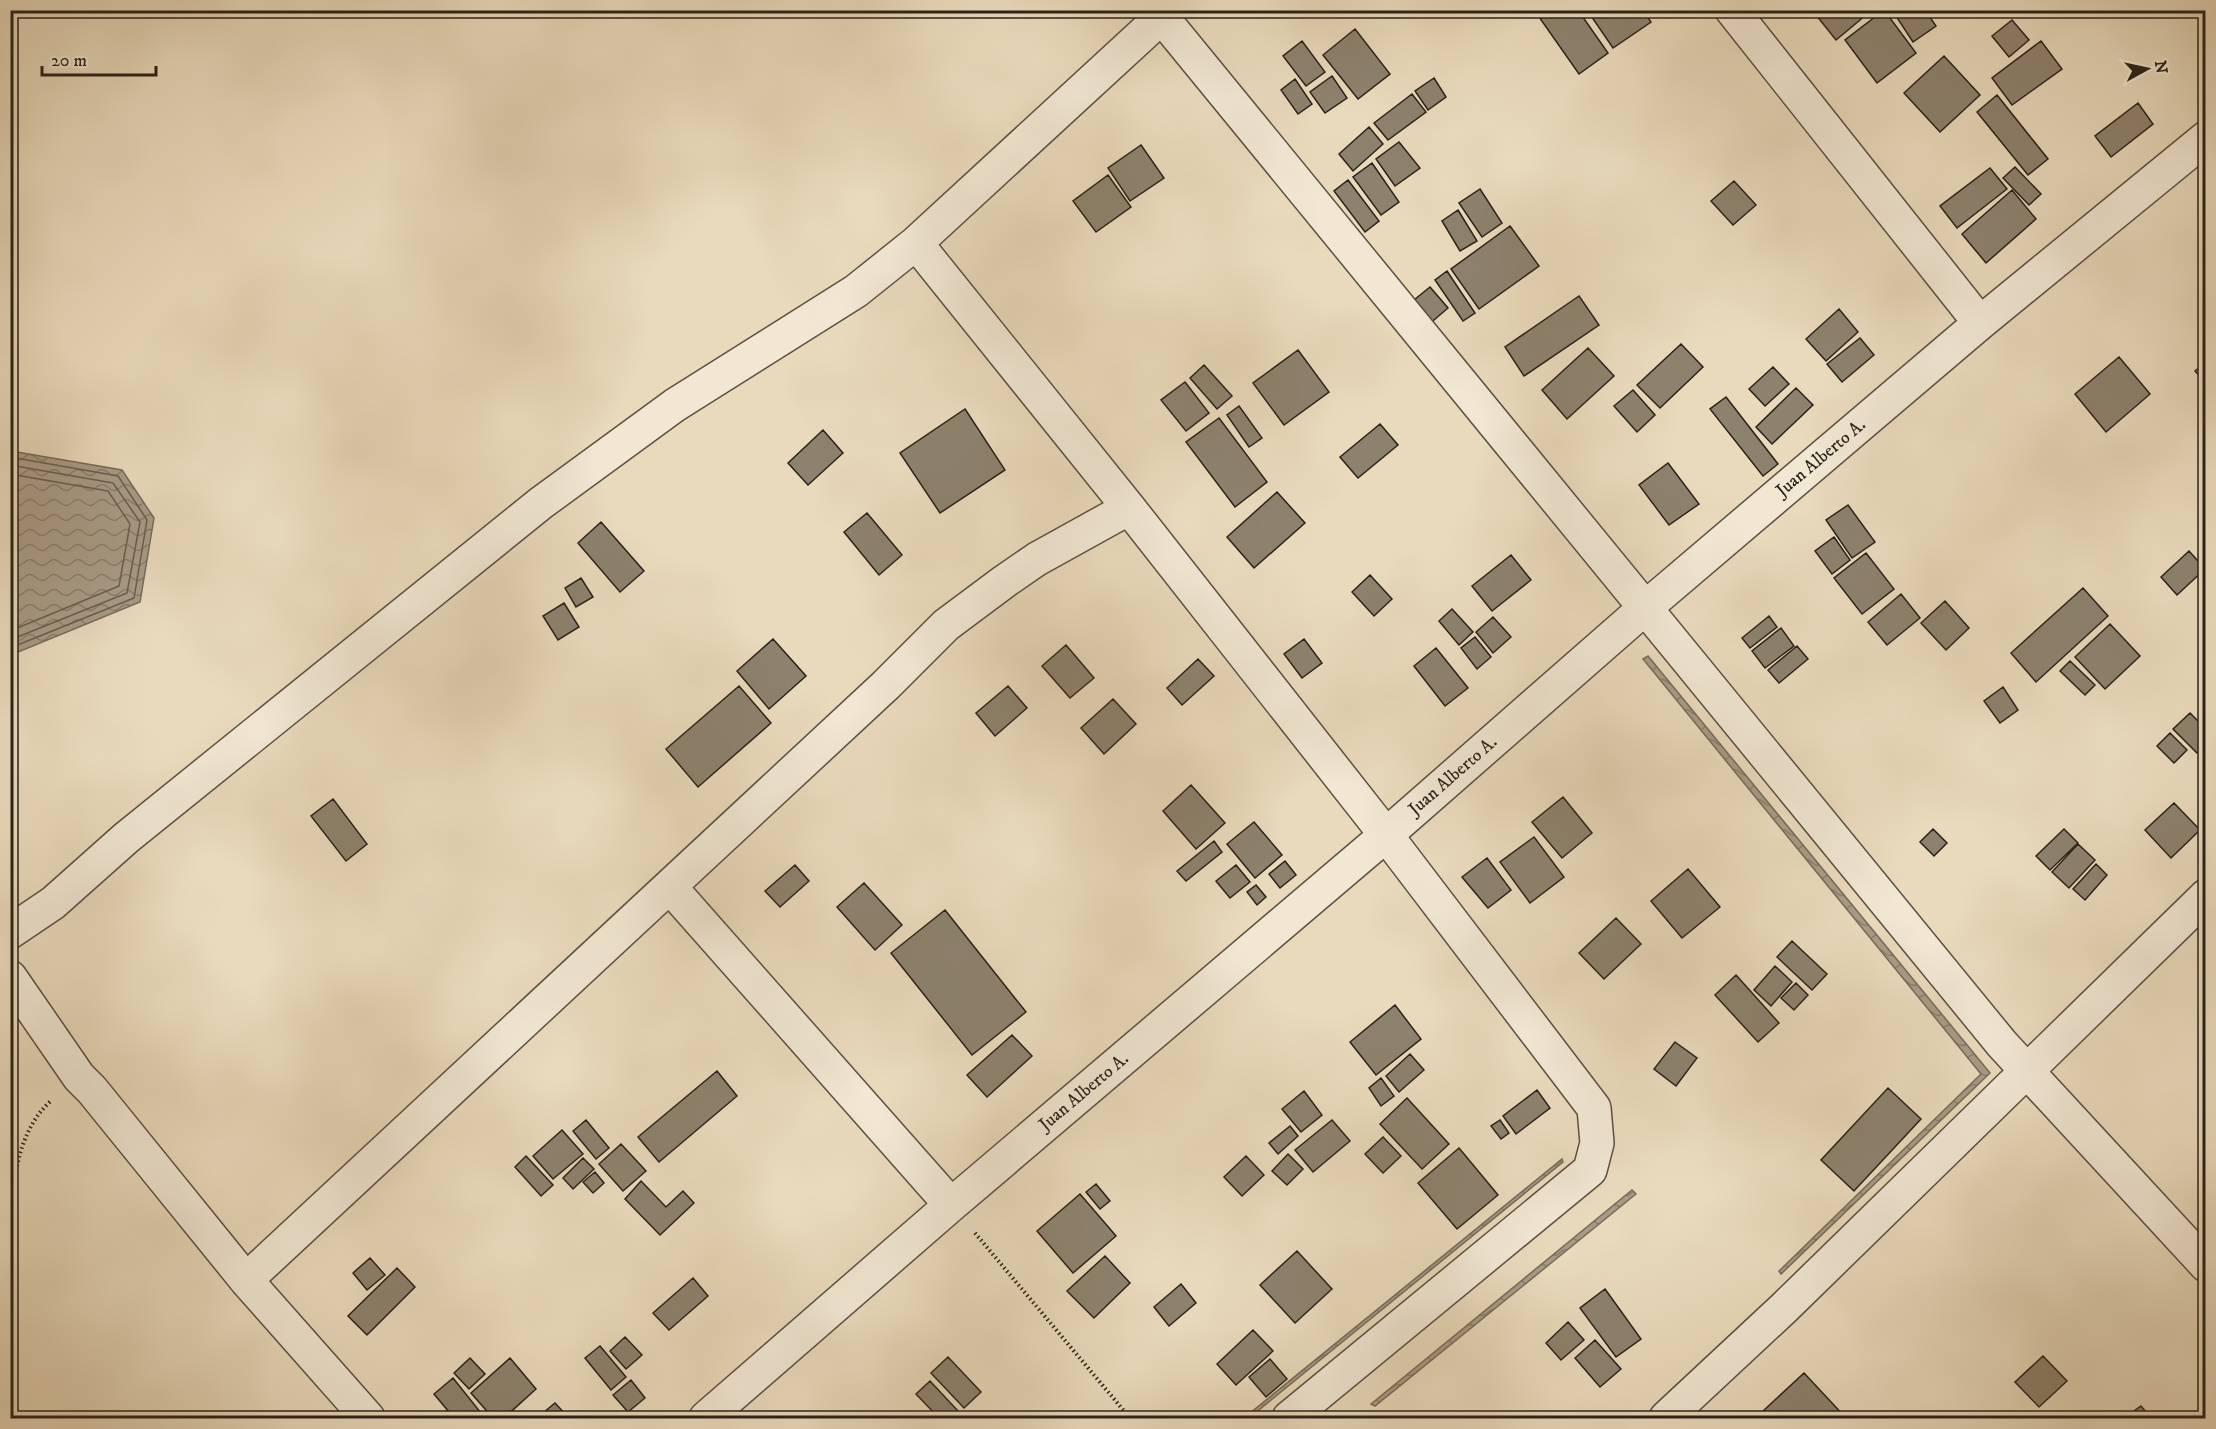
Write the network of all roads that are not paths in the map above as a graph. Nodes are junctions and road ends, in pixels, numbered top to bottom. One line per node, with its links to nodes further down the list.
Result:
1 (1732, 10): 5 (street)
2 (1162, 13): 4 (street); 7 (street)
3 (2205, 138): 5 (street, Juan Alberto A.)
4 (916, 243): 6 (street); 11 (street)
5 (1980, 323): 7 (street, Juan Alberto A.)
6 (1129, 508): 8 (street); 9 (street)
7 (1645, 608): 8 (street, Juan Alberto A.); 13 (street)
8 (1386, 835): 14 (street, Juan Alberto A.); 19 (street)
9 (670, 887): 14 (street); 16 (street)
10 (2205, 896): 13 (street)
11 (10, 932)
12 (10, 977): 16 (street)
13 (2028, 1071): 15 (street); 20 (street)
14 (951, 1205): 18 (street, Juan Alberto A.)
15 (2205, 1265)
16 (246, 1280): 17 (street)
17 (368, 1419)
18 (706, 1419)
19 (1289, 1419)
20 (1665, 1419)

